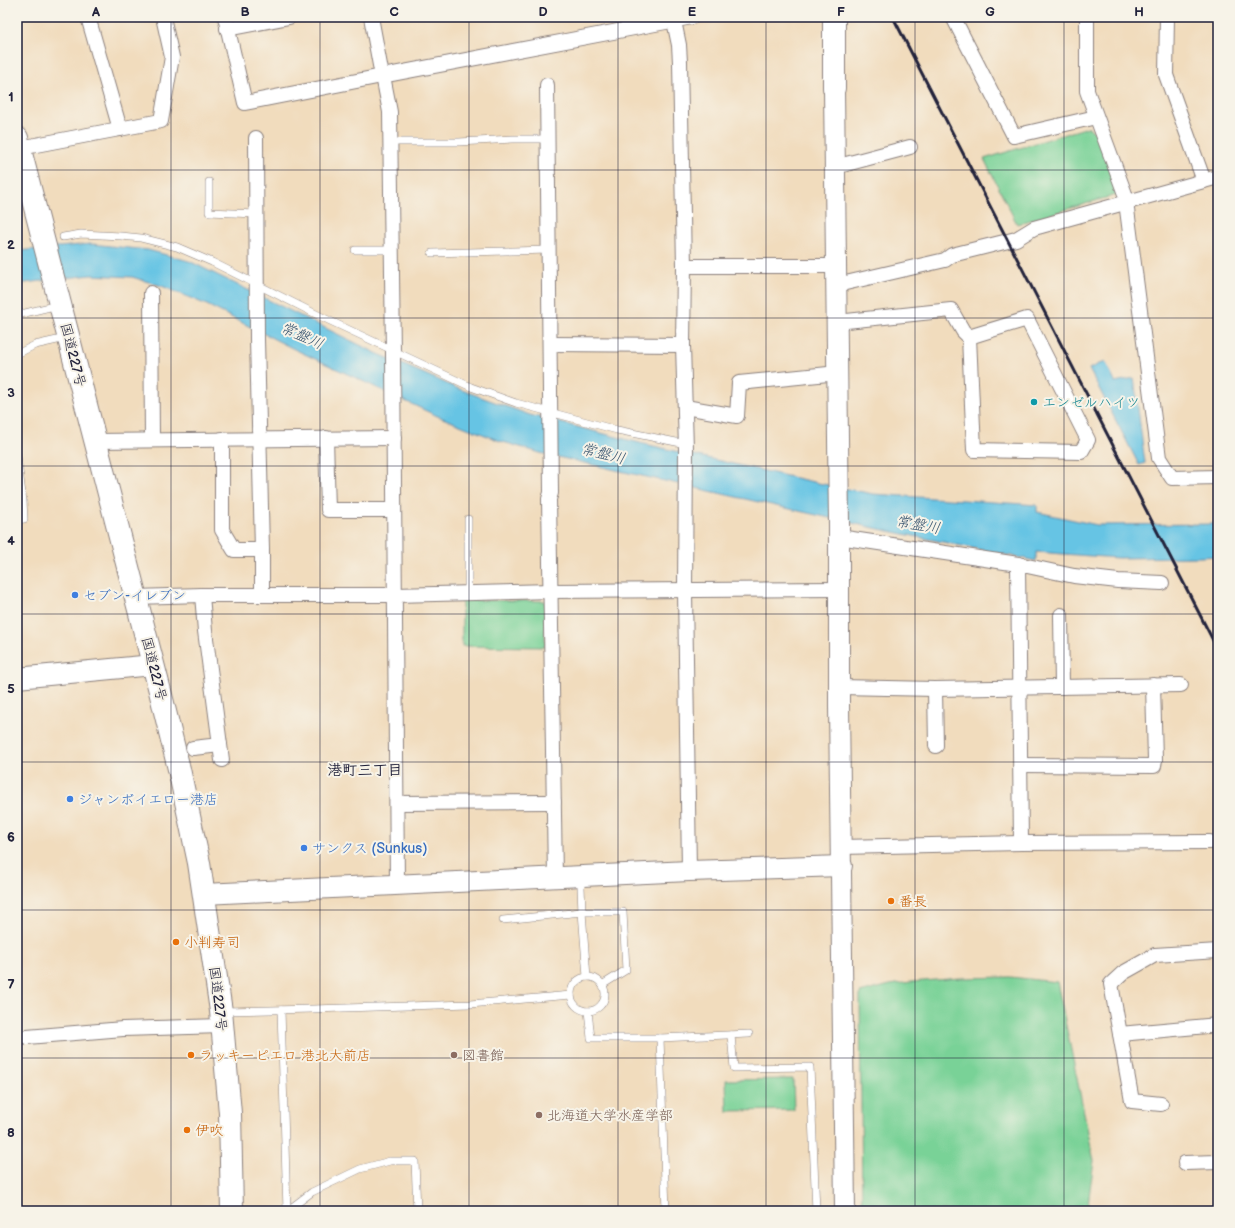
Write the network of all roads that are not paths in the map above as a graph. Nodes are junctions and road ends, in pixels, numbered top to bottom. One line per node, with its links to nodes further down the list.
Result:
1 (88, 17): 18 (street)
2 (162, 17): 18 (street)
3 (288, 17): 12 (street)
4 (371, 17): 14 (street)
5 (692, 17): 11 (street)
6 (834, 17): 16 (main road)
7 (953, 17): 8 (street); 17 (street)
8 (958, 17)
9 (1087, 17): 17 (street)
10 (1167, 17): 26 (street)
11 (674, 21): 13 (street); 35 (street)
12 (226, 23): 14 (street)
13 (631, 23): 14 (street)
14 (382, 76): 21 (street)
15 (547, 85): 20 (street)
16 (834, 88): 24 (street)
17 (1096, 117): 28 (street)
18 (120, 129): 22 (street)
19 (256, 138): 29 (street)
20 (548, 139): 21 (lane); 33 (street)
21 (390, 142): 32 (street)
22 (18, 143): 30 (main road, 国道227号)
23 (910, 147): 24 (street)
24 (835, 167): 37 (street)
25 (1218, 177): 26 (street)
26 (1204, 181): 28 (street)
27 (208, 182): 29 (lane)
28 (1127, 202): 37 (street); 60 (street)
29 (256, 214): 38 (street)
30 (53, 237): 38 (lane); 40 (main road, 国道227号)
31 (355, 250): 32 (lane)
32 (392, 250): 47 (street)
33 (549, 250): 34 (lane); 45 (street)
34 (432, 253)
35 (684, 266): 36 (street); 46 (street)
36 (826, 266)
37 (837, 285): 42 (street)
38 (258, 288): 47 (lane); 55 (street)
39 (151, 293): 57 (street)
40 (58, 295): 41 (lane); 44 (main road, 国道227号)
41 (17, 315)
42 (837, 322): 43 (street); 49 (street)
43 (969, 337): 43 (street)
44 (68, 338): 48 (lane); 56 (main road, 国道227号)
45 (550, 344): 46 (street); 51 (street)
46 (683, 345): 50 (street)
47 (393, 352): 51 (lane); 53 (street)
48 (17, 354)
49 (838, 373): 50 (street); 64 (street)
50 (685, 407): 58 (street)
51 (551, 414): 58 (lane); 70 (street)
52 (326, 438): 53 (street); 55 (street); 61 (street)
53 (394, 438): 61 (street)
54 (222, 439): 55 (street); 57 (street); 65 (street)
55 (259, 439): 65 (street)
56 (95, 440): 57 (street); 75 (main road, 国道227号)
57 (152, 440)
58 (686, 446): 69 (street)
59 (17, 456): 63 (lane)
60 (1218, 477)
61 (394, 510): 74 (street)
62 (468, 519): 72 (lane)
63 (17, 520)
64 (839, 531): 66 (street); 68 (street)
65 (262, 550): 71 (street)
66 (1018, 564): 67 (street); 83 (street)
67 (1162, 583)
68 (840, 589): 69 (street); 81 (street)
69 (685, 590): 70 (street); 95 (street)
70 (552, 591): 72 (street); 90 (street)
71 (262, 594): 73 (street); 74 (street)
72 (468, 594): 74 (street)
73 (202, 595): 75 (street); 85 (street)
74 (395, 595): 91 (street)
75 (135, 597): 77 (main road, 国道227号)
76 (1061, 615): 82 (street)
77 (153, 665): 78 (street); 99 (main road, 国道227号)
78 (17, 678)
79 (1153, 685): 80 (street); 82 (street); 89 (street)
80 (1181, 685)
81 (840, 687): 84 (street); 94 (street)
82 (1062, 687): 83 (street)
83 (1020, 688): 84 (street); 89 (street)
84 (935, 689): 86 (street)
85 (220, 745): 87 (street); 88 (street)
86 (936, 746)
87 (193, 748)
88 (222, 760)
89 (1021, 765): 93 (street)
90 (554, 802): 91 (street); 96 (street)
91 (397, 803): 97 (street)
92 (1210, 842): 93 (street)
93 (1021, 843): 94 (street)
94 (842, 857): 95 (street); 123 (street)
95 (689, 871): 96 (street)
96 (555, 877): 97 (street)
97 (397, 884): 99 (street)
98 (581, 887): 100 (lane)
99 (204, 894): 108 (main road, 国道227号)
100 (582, 912): 101 (lane); 103 (lane); 104 (lane)
101 (503, 920)
102 (1218, 950): 111 (street)
103 (587, 977): 104 (lane); 105 (lane)
104 (602, 985): 107 (lane)
105 (571, 995): 106 (lane); 107 (lane)
106 (281, 1010): 108 (lane); 119 (lane)
107 (588, 1011): 114 (lane)
108 (222, 1018): 113 (street); 118 (main road, 国道227号)
109 (1218, 1026): 111 (street)
110 (749, 1034): 112 (lane)
111 (1120, 1034): 115 (street)
112 (731, 1035): 114 (lane); 122 (lane)
113 (27, 1037)
114 (660, 1038): 121 (lane)
115 (1161, 1104)
116 (1218, 1162): 117 (street)
117 (1185, 1163)
118 (232, 1211)
119 (287, 1211): 120 (lane)
120 (417, 1211)
121 (666, 1211)
122 (816, 1211)
123 (845, 1211)

